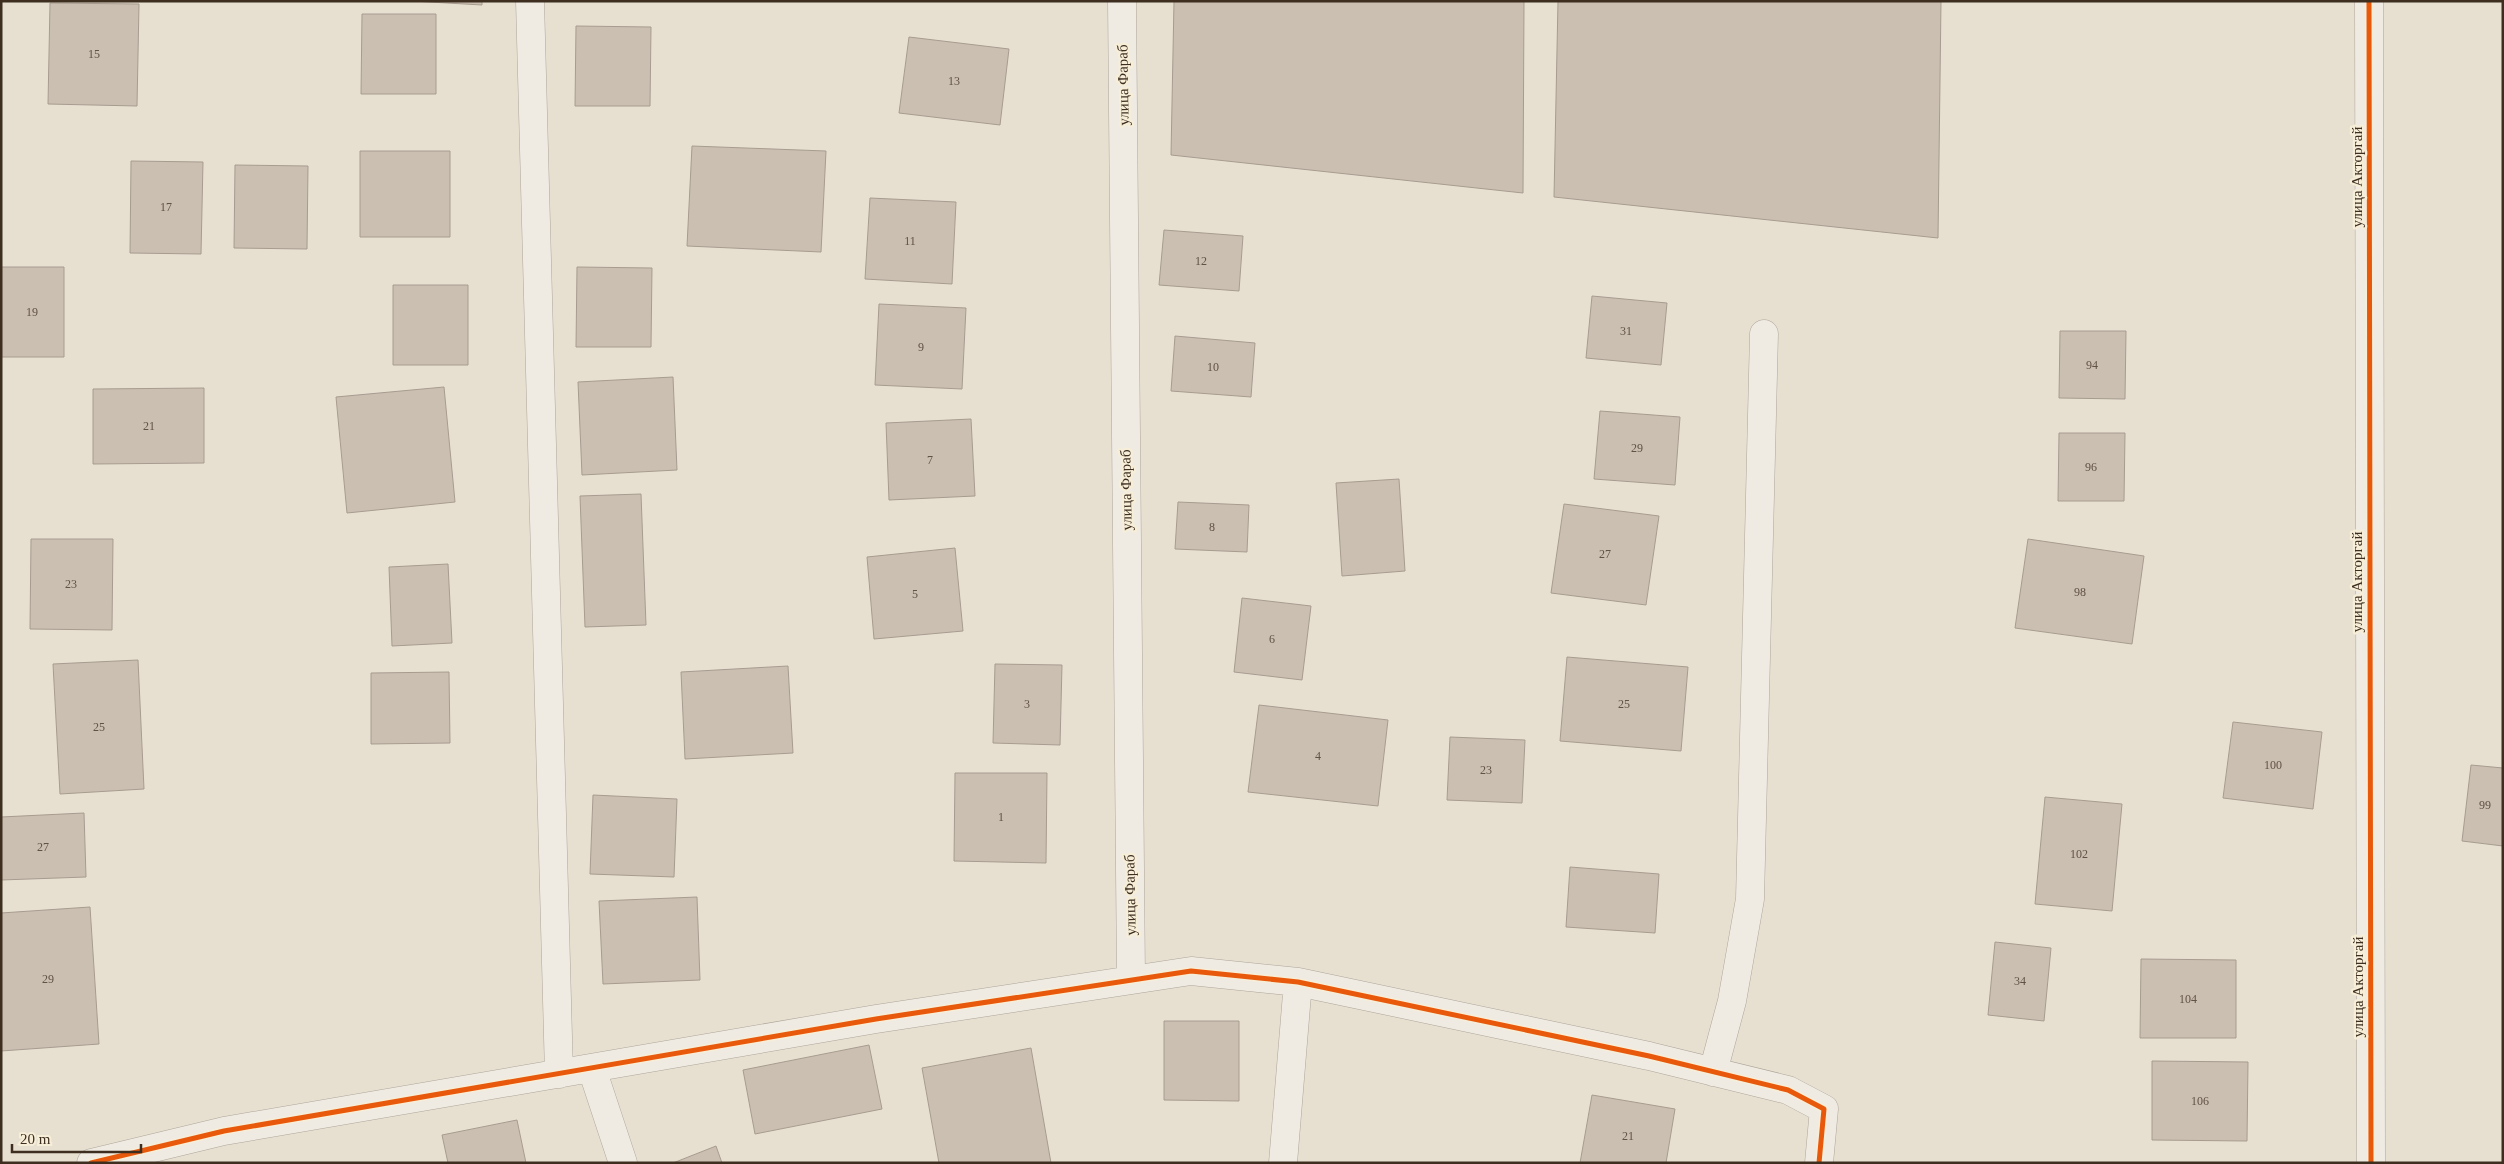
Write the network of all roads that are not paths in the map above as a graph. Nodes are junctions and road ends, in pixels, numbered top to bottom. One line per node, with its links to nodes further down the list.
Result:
1 (530, 1): 9 (street)
2 (1122, 1): 5 (street, улица Фараб)
3 (2369, 1): 14 (street, улица Акторгай)
4 (1764, 334): 8 (street)
5 (1131, 978): 6 (street); 7 (street)
6 (1298, 982): 8 (street); 12 (street)
7 (592, 1069): 9 (street); 11 (street)
8 (1713, 1072): 13 (street)
9 (559, 1074): 10 (street)
10 (91, 1163)
11 (623, 1163)
12 (1283, 1163)
13 (1819, 1163)
14 (2371, 1163)

